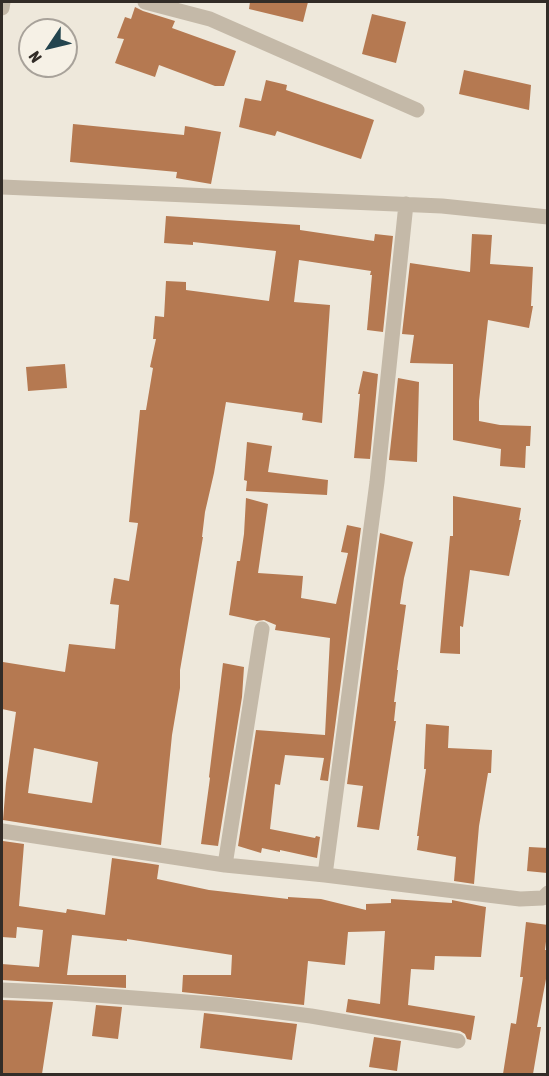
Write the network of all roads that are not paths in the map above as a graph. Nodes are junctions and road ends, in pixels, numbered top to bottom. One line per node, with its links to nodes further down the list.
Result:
1 (3, 2): 3 (street)
2 (145, 2): 4 (street)
3 (2, 8)
4 (417, 110)
5 (2, 187): 6 (street)
6 (406, 204): 7 (street); 11 (street)
7 (548, 217)
8 (262, 629): 10 (street)
9 (2, 831): 10 (street)
10 (225, 865): 11 (street)
11 (325, 875): 12 (street)
12 (548, 893)
13 (2, 990): 14 (street)
14 (458, 1041)

